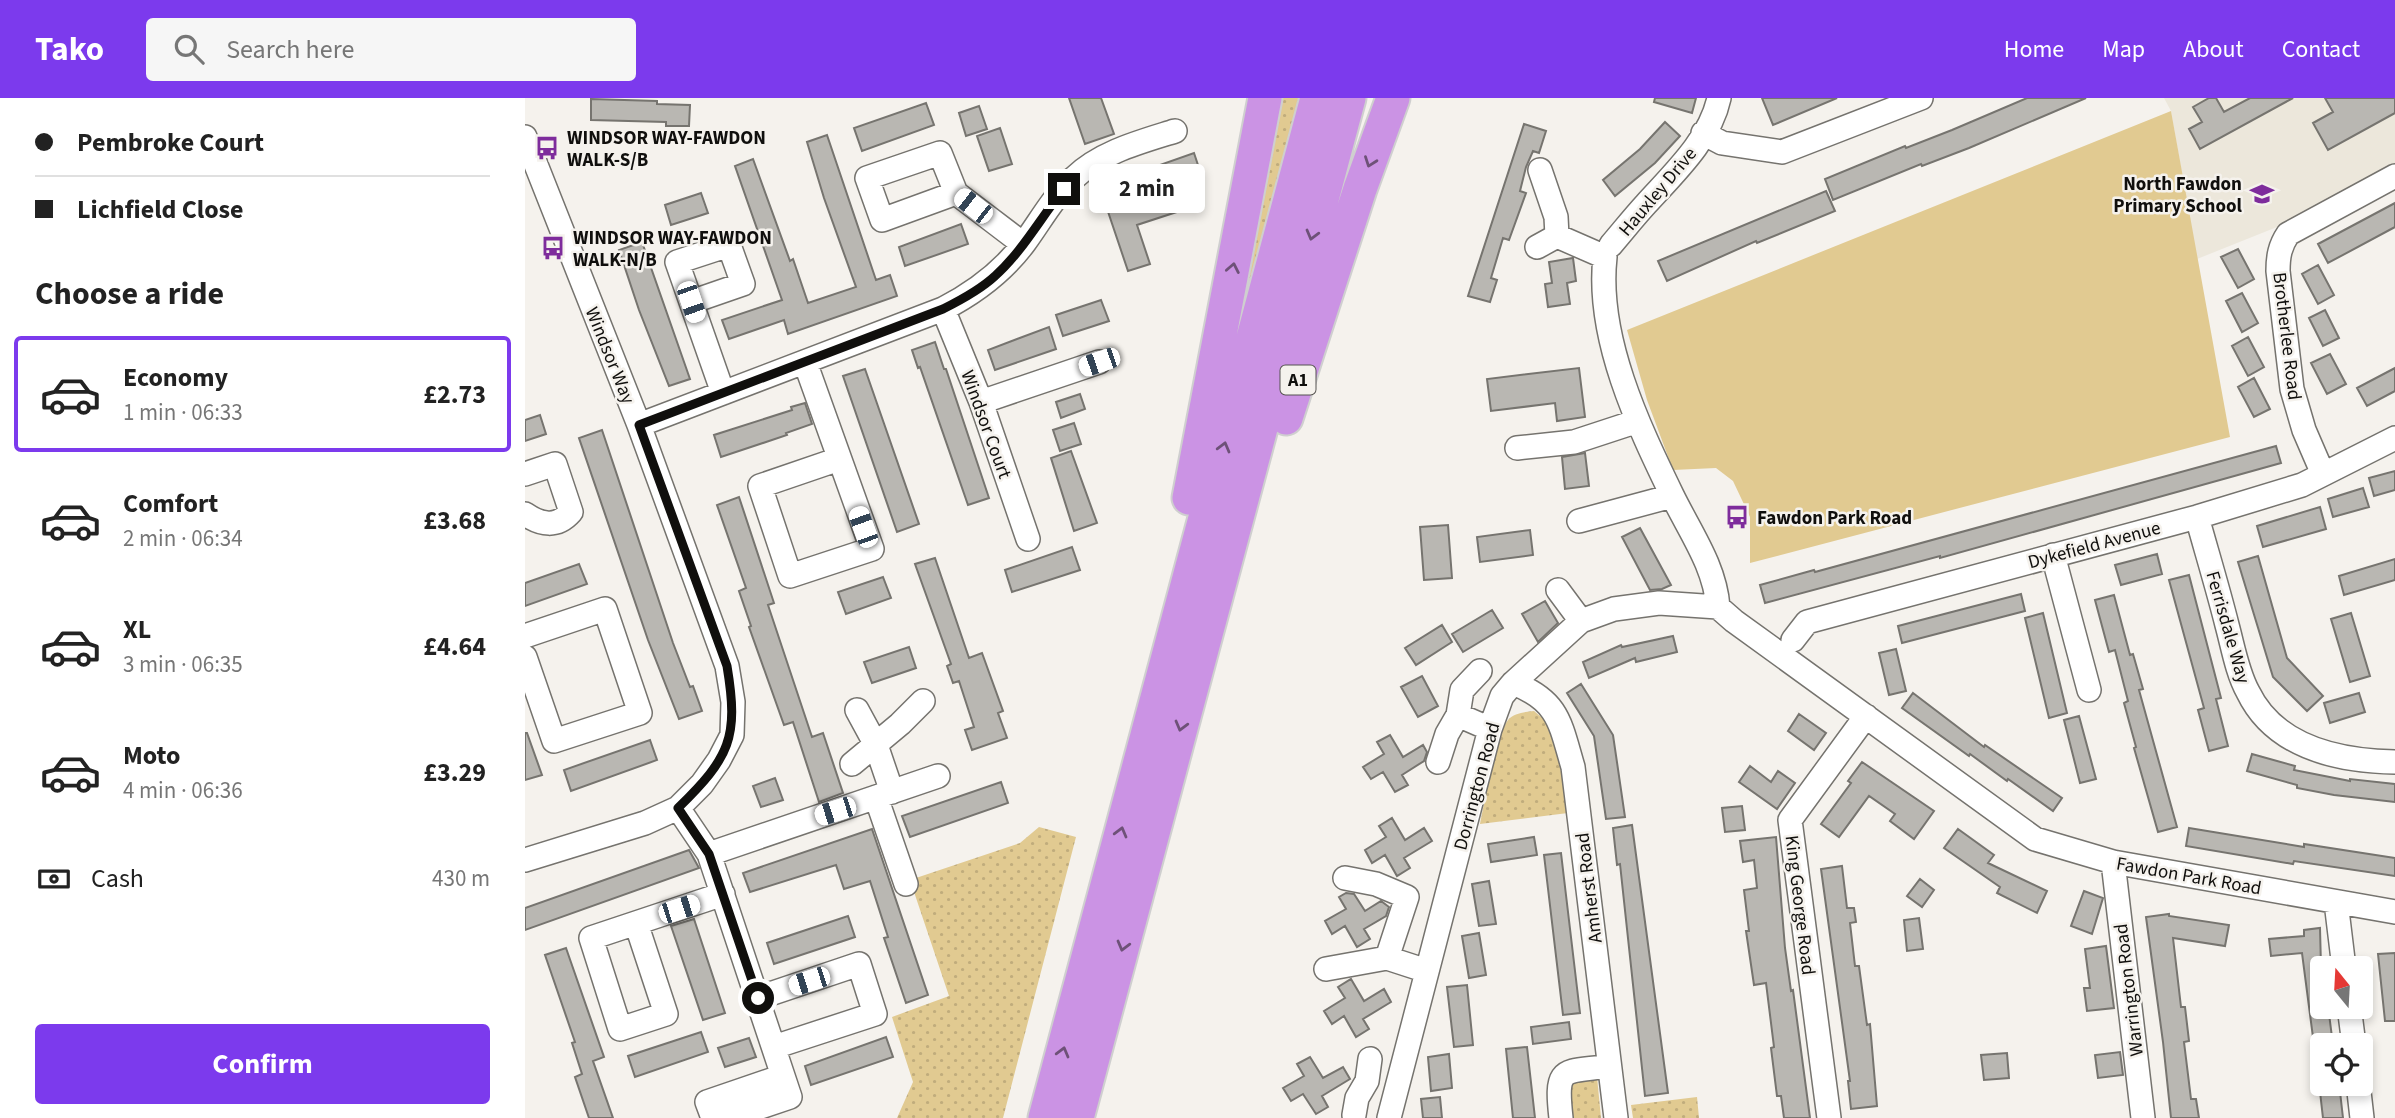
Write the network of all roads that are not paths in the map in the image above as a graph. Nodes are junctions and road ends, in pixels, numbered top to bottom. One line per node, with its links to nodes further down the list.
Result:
1 (1265, 98): 42 (highway, A1, one-way to 1)
2 (1317, 98): 42 (highway, A1, one-way to 2)
3 (1349, 98): 42 (highway, A1, one-way to 42)
4 (1393, 98): 42 (highway, A1, one-way to 42)
5 (1719, 98): 8 (street, Hauxley Drive)
6 (1921, 98): 8 (street)
7 (1175, 131): 14 (street)
8 (1703, 134): 16 (street, Hauxley Drive)
9 (525, 137): 24 (street, Windsor Way)
10 (1540, 170): 13 (street)
11 (2395, 176): 29 (street, Brotherlee Road)
12 (956, 193): 14 (street)
13 (1557, 236): 15 (street); 16 (street)
14 (1023, 244): 18 (street)
15 (1537, 247)
16 (1608, 251): 23 (street)
17 (691, 302): 21 (street)
18 (943, 309): 19 (street); 22 (street, Windsor Court)
19 (805, 362): 21 (street); 27 (street)
20 (1099, 362): 22 (street)
21 (723, 393): 24 (street)
22 (981, 402): 34 (street, Windsor Court)
23 (1638, 421): 26 (street); 30 (street)
24 (639, 425): 57 (street, Windsor Way)
25 (2395, 438): 29 (street, Dykefield Avenue)
26 (1517, 448)
27 (839, 459): 27 (street)
28 (525, 474): 31 (street)
29 (2323, 474): 32 (street, Dykefield Avenue)
30 (1672, 496): 33 (street); 37 (street)
31 (525, 514)
32 (2197, 517): 35 (street, Dykefield Avenue); 53 (street, Ferrisdale Way)
33 (1579, 522)
34 (1028, 539)
35 (2053, 555): 40 (street, Dykefield Avenue); 45 (street)
36 (1557, 590): 38 (street)
37 (1718, 607): 38 (street, Dorrington Road); 49 (street, Fawdon Park Road)
38 (1581, 621): 44 (street, Dorrington Road)
39 (525, 636): 41 (street)
40 (1793, 640)
41 (525, 657)
42 (1183, 657): 80 (highway, A1, one-way to 42); 81 (highway, A1, one-way to 81)
43 (1480, 671): 48 (street)
44 (1513, 683): 50 (street, Dorrington Road); 74 (street, Amherst Road)
45 (2089, 690)
46 (923, 701): 51 (street)
47 (857, 710): 51 (street)
48 (1458, 715): 50 (street); 52 (street)
49 (1866, 716): 60 (street, Fawdon Park Road); 85 (street, King George Road)
50 (1490, 729): 70 (street, Dorrington Road)
51 (876, 746): 54 (street); 56 (street)
52 (1439, 762)
53 (2395, 762)
54 (852, 764)
55 (938, 776): 56 (street)
56 (884, 794): 58 (street); 62 (street)
57 (678, 808): 58 (street); 59 (street, Windsor Way)
58 (709, 854): 63 (street)
59 (525, 860)
60 (2113, 862): 64 (street, Fawdon Park Road); 86 (street, Warrington Road)
61 (1345, 878): 68 (street)
62 (906, 884)
63 (723, 894): 66 (street); 71 (street)
64 (2336, 902): 65 (street, Fawdon Park Road); 67 (street)
65 (2395, 912)
66 (636, 923): 66 (street)
67 (2343, 956)
68 (1387, 958): 69 (street); 70 (street)
69 (1326, 969)
70 (1427, 971): 82 (street, Dorrington Road)
71 (758, 998): 72 (street); 72 (street)
72 (774, 1047): 75 (street)
73 (1370, 1059): 77 (street)
74 (1609, 1066): 83 (street); 84 (street, Amherst Road)
75 (783, 1076): 78 (street); 79 (street)
76 (2359, 1096): 87 (street)
77 (1355, 1117)
78 (713, 1118)
79 (728, 1118)
80 (1045, 1118)
81 (1077, 1118)
82 (1389, 1118)
83 (1562, 1118)
84 (1616, 1118)
85 (1829, 1118)
86 (2143, 1118)
87 (2362, 1118)

